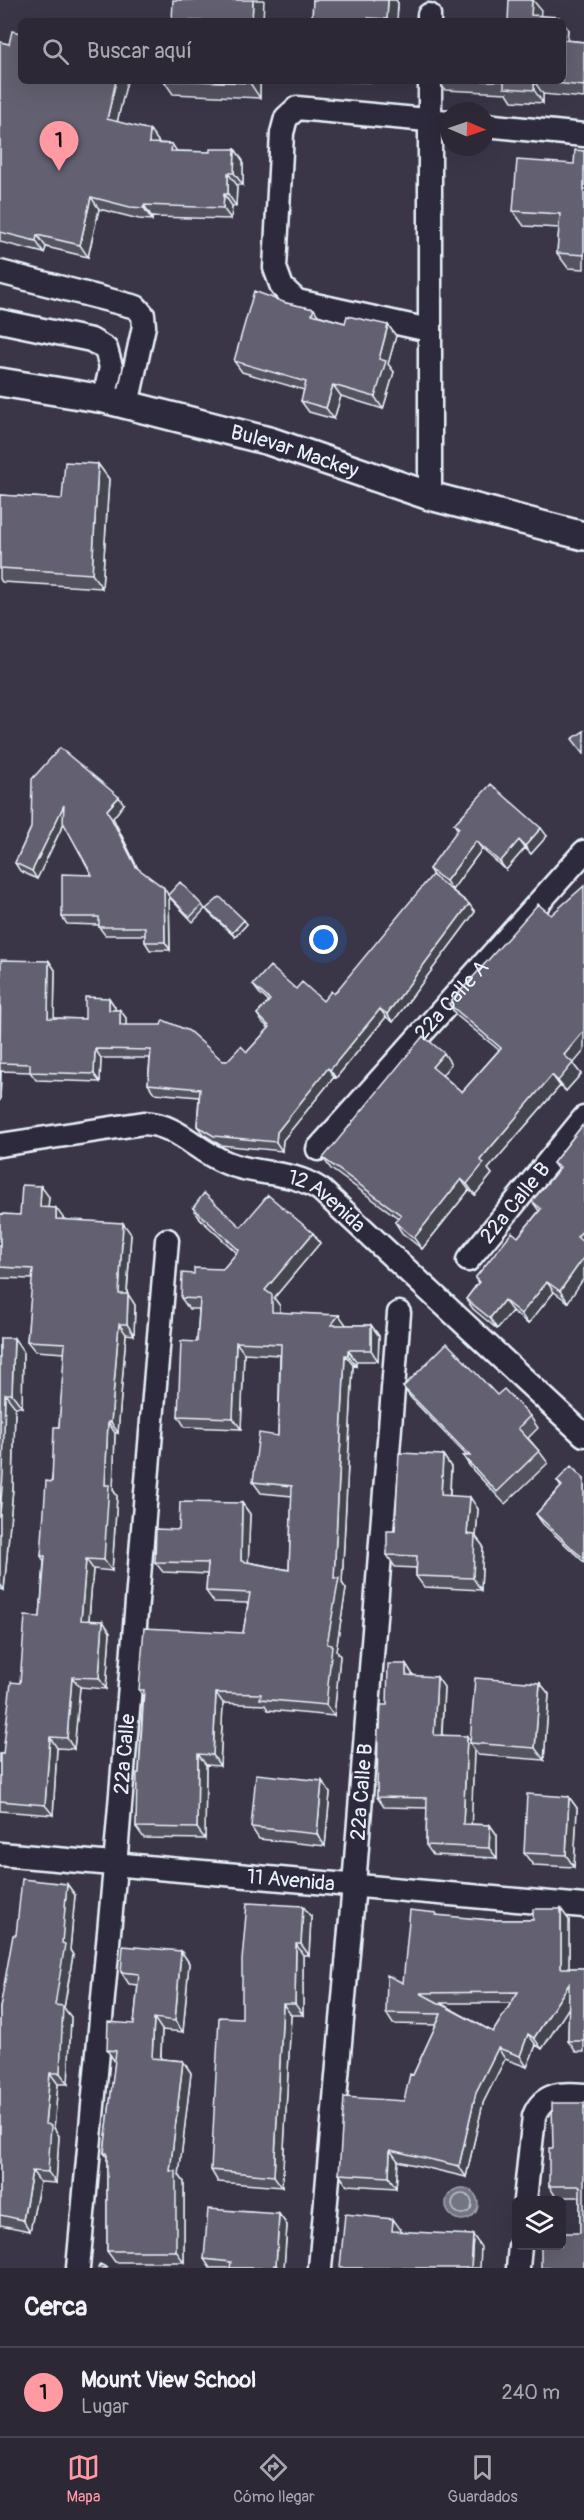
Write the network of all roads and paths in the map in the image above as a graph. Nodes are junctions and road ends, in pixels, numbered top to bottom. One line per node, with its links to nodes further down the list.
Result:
1 (431, 84): 2 (street)
2 (440, 121): 7 (street); 7 (street)
3 (494, 126): 4 (street)
4 (584, 135)
5 (0, 272): 9 (street)
6 (0, 321): 9 (street)
7 (429, 330): 10 (street)
8 (0, 382): 9 (main road, Bulevar Mackey)
9 (115, 402): 10 (main road, Bulevar Mackey)
10 (430, 496): 11 (main road, Bulevar Mackey)
11 (584, 536)
12 (584, 852): 15 (street, 22a Calle A)
13 (584, 1118): 17 (street, 22a Calle B)
14 (0, 1144): 19 (street, 12 Avenida)
15 (318, 1149)
16 (167, 1240): 21 (street, 22a Calle)
17 (468, 1260)
18 (399, 1313): 22 (street, 22a Calle B)
19 (584, 1435)
20 (0, 1854): 21 (street, 11 Avenida)
21 (115, 1864): 22 (street, 11 Avenida); 27 (street, 22a Calle)
22 (354, 1885): 23 (street, 11 Avenida); 28 (street, 22a Calle B)
23 (584, 1906)
24 (584, 2095): 25 (street)
25 (525, 2196)
26 (520, 2250): 29 (street)
27 (78, 2268)
28 (320, 2268)
29 (518, 2268)

